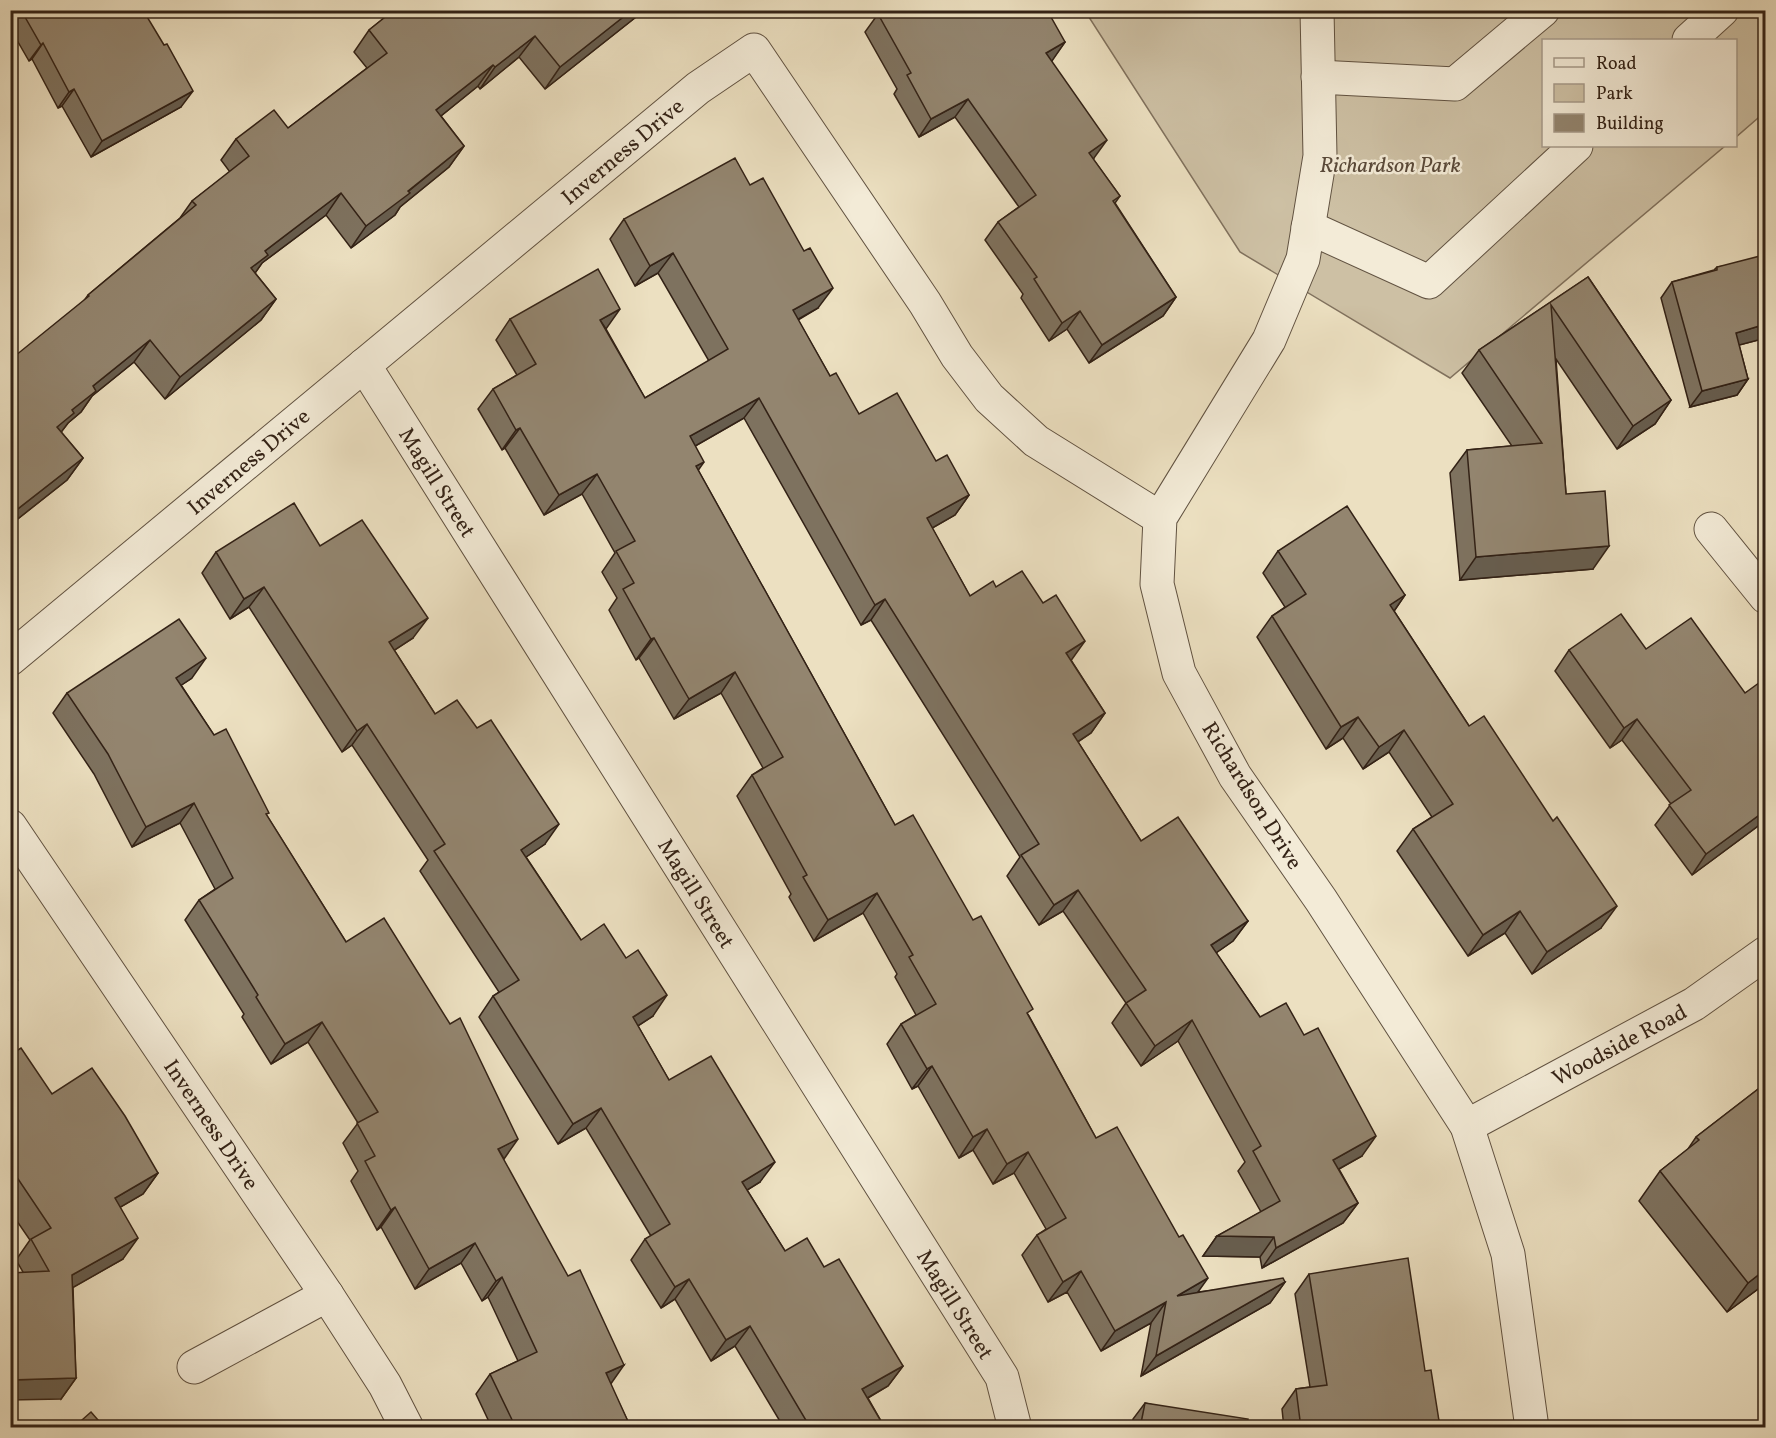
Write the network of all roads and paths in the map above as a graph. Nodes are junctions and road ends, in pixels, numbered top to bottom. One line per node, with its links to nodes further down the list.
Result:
1 (1317, 10): 5 (street, Richardson Drive)
2 (1543, 10): 5 (street)
3 (1722, 10): 4 (street)
4 (1690, 39)
5 (1318, 77): 7 (street, Richardson Drive)
6 (1575, 147): 7 (street)
7 (1308, 227): 9 (street, Richardson Drive)
8 (364, 364): 9 (street, Inverness Drive); 12 (street, Inverness Drive); 19 (street, Magill Street)
9 (1160, 518): 15 (street, Richardson Drive)
10 (1711, 529): 11 (street)
11 (1766, 597)
12 (10, 659)
13 (10, 826): 16 (street, Inverness Drive)
14 (1766, 953): 15 (street, Woodside Road)
15 (1467, 1125): 20 (street, Richardson Drive)
16 (327, 1295): 17 (street); 18 (street, Inverness Drive)
17 (194, 1367)
18 (407, 1428)
19 (1015, 1428)
20 (1532, 1428)

